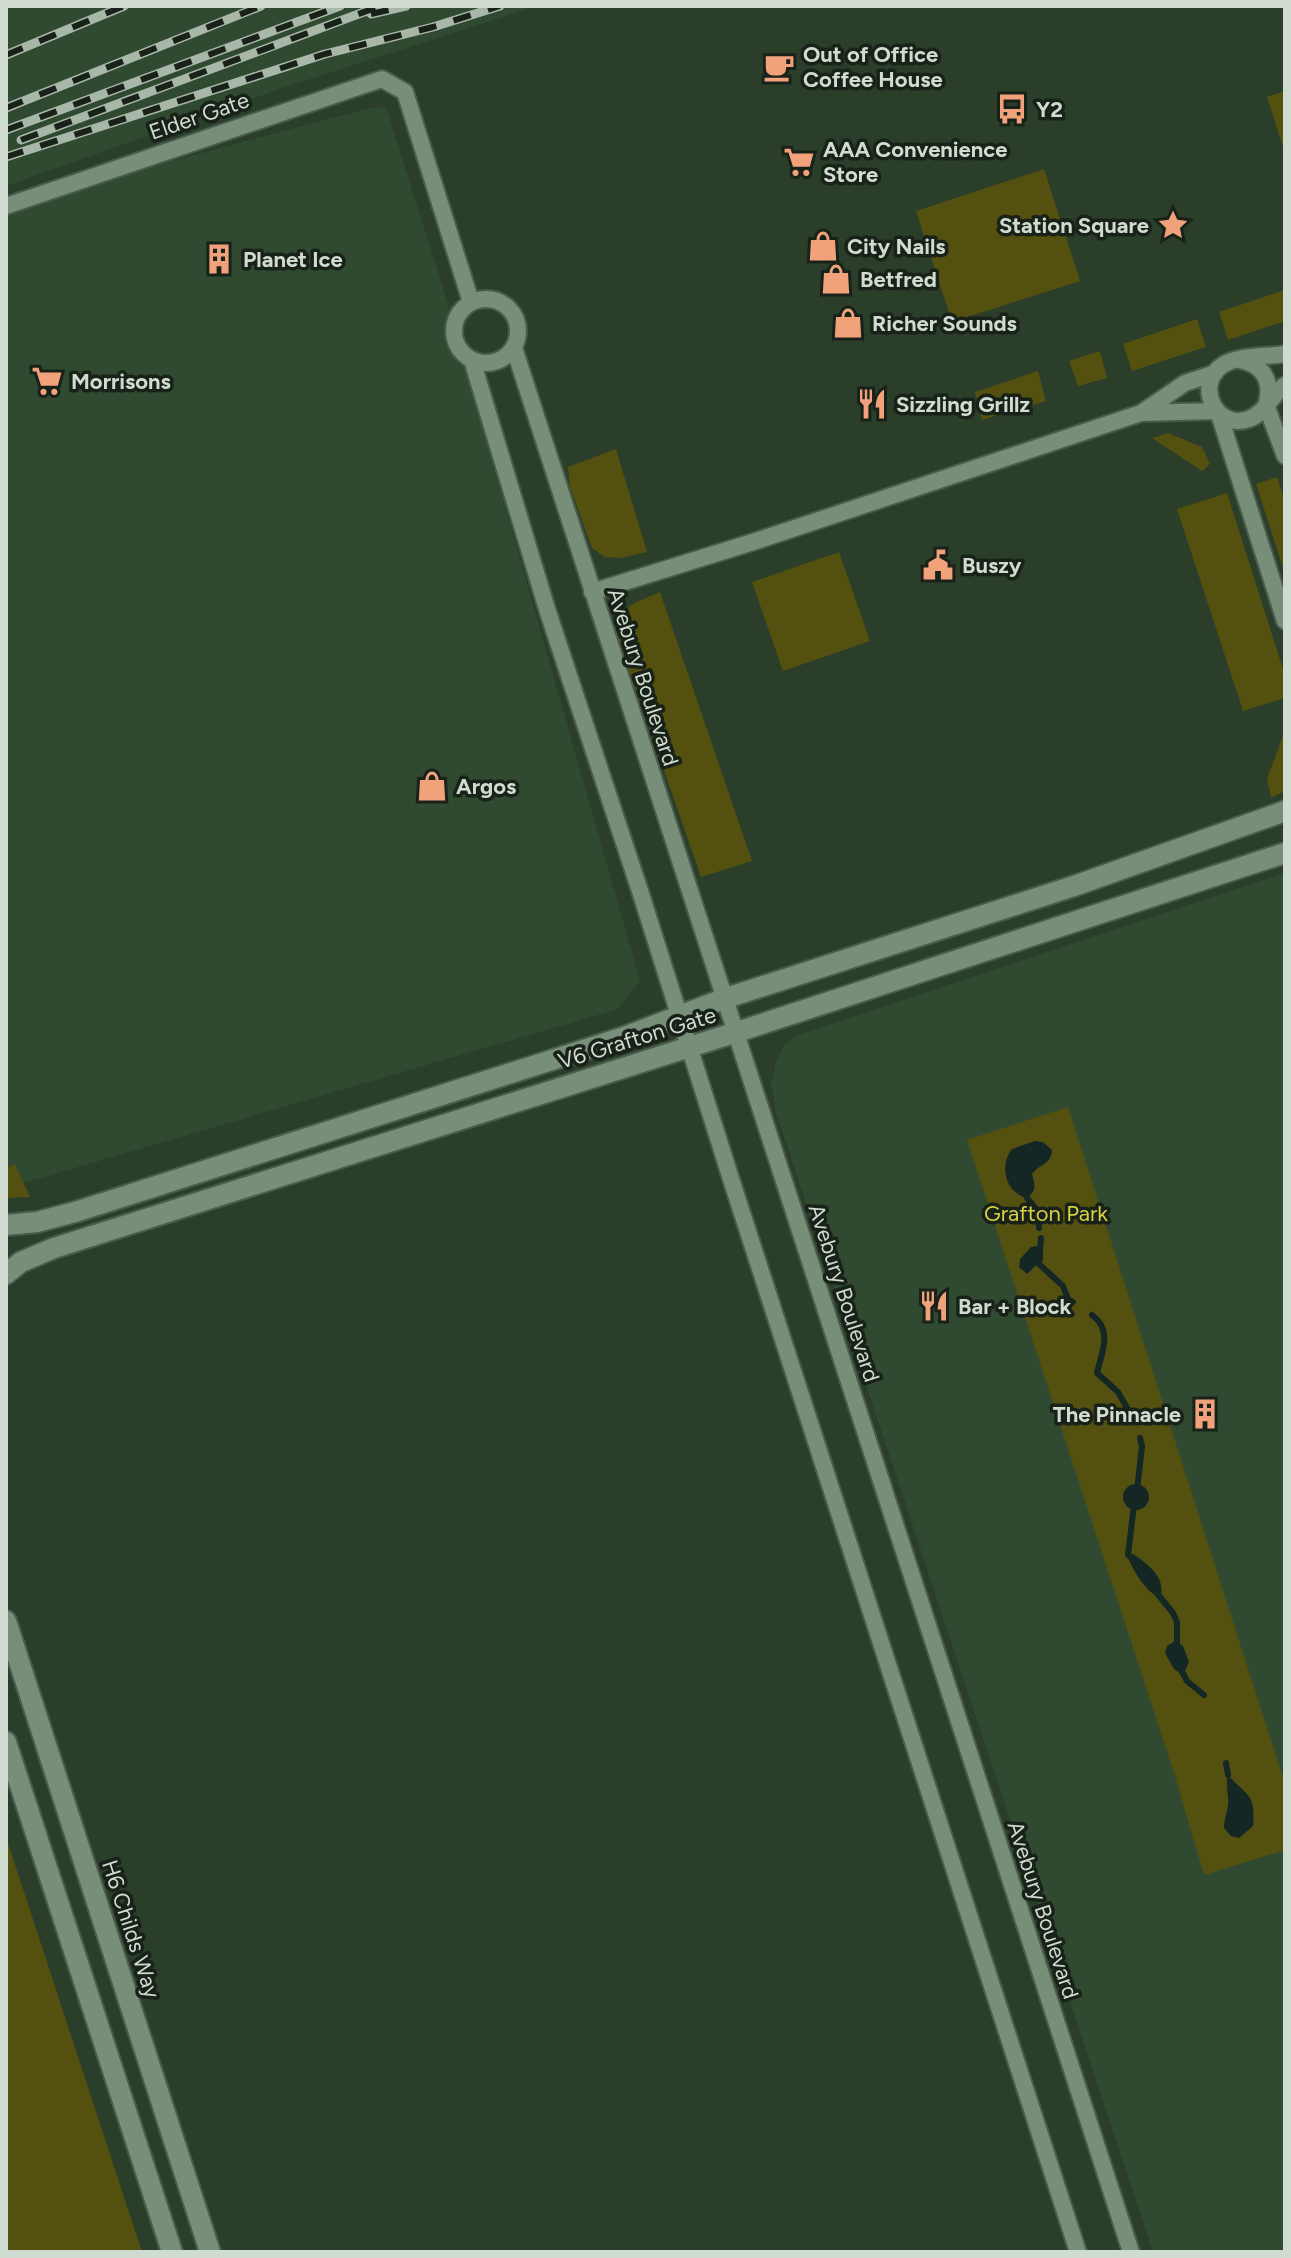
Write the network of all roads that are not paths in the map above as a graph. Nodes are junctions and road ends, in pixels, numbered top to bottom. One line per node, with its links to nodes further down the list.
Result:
1 (6, 206): 2 (street, Elder Gate)
2 (471, 302): 3 (street); 5 (street)
3 (514, 348): 5 (street); 13 (street, Avebury Boulevard)
4 (1285, 354): 6 (street)
5 (472, 360): 18 (street)
6 (1240, 360): 7 (street); 9 (street)
7 (1215, 373): 10 (street); 11 (street)
8 (1285, 385): 9 (street)
9 (1267, 404): 11 (street); 12 (street)
10 (1141, 413): 11 (street); 13 (street)
11 (1218, 413): 14 (street)
12 (1285, 456)
13 (592, 592): 17 (street, Avebury Boulevard)
14 (1285, 621)
15 (1285, 811): 17 (street, V6 Grafton Gate)
16 (1285, 853): 19 (street, V6 Grafton Gate)
17 (726, 998): 18 (street, V6 Grafton Gate); 19 (street, Avebury Boulevard)
18 (679, 1016): 20 (street); 22 (street, V6 Grafton Gate)
19 (737, 1032): 20 (street, V6 Grafton Gate); 30 (street, Avebury Boulevard)
20 (689, 1047): 24 (street, V6 Grafton Gate); 29 (street)
21 (6, 1211): 22 (street)
22 (75, 1212): 23 (street, V6 Grafton Gate)
23 (6, 1225)
24 (6, 1274)
25 (6, 1621): 28 (street, H6 Childs Way)
26 (6, 1742): 27 (street)
27 (172, 2252)
28 (210, 2252)
29 (1078, 2252)
30 (1131, 2252)

